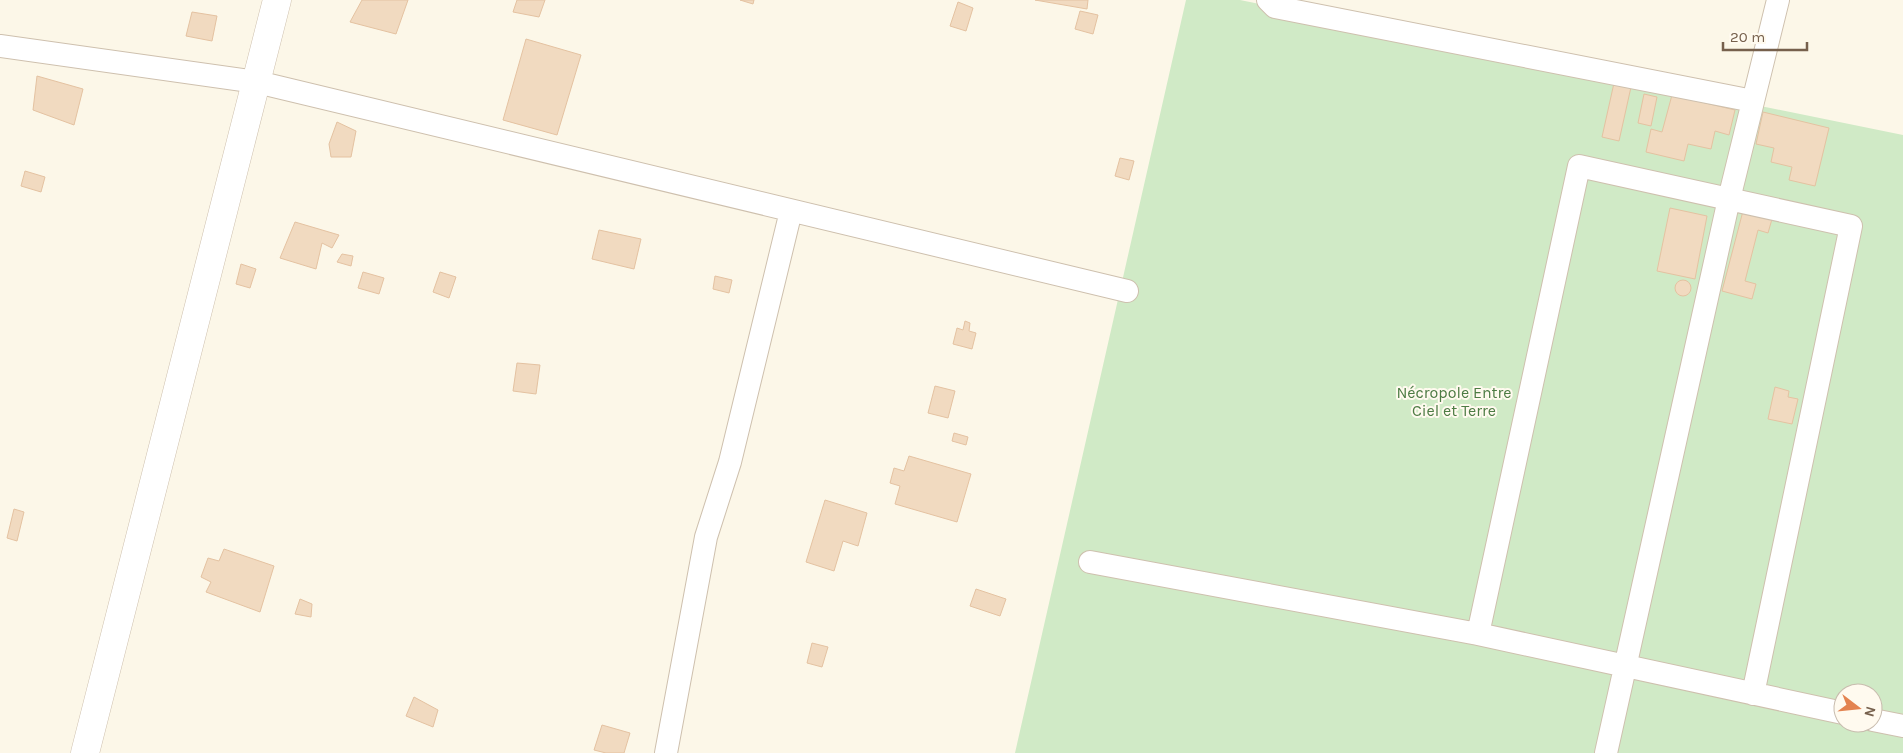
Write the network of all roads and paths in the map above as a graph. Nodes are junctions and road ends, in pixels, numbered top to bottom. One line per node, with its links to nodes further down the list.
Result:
1 (276, 0): 5 (street)
2 (1268, 0): 6 (street)
3 (1778, 0): 6 (street)
4 (0, 46): 5 (street)
5 (257, 82): 8 (street); 17 (street)
6 (1753, 101): 7 (street)
7 (1729, 199): 11 (street); 12 (street); 13 (street)
8 (791, 211): 9 (street); 18 (street)
9 (1127, 291)
10 (1090, 562): 11 (street)
11 (1478, 634): 12 (street)
12 (1624, 665): 13 (street); 19 (street)
13 (1754, 694): 14 (street)
14 (1833, 711)
15 (1883, 722): 16 (street)
16 (1903, 726)
17 (85, 753)
18 (666, 753)
19 (1606, 753)

